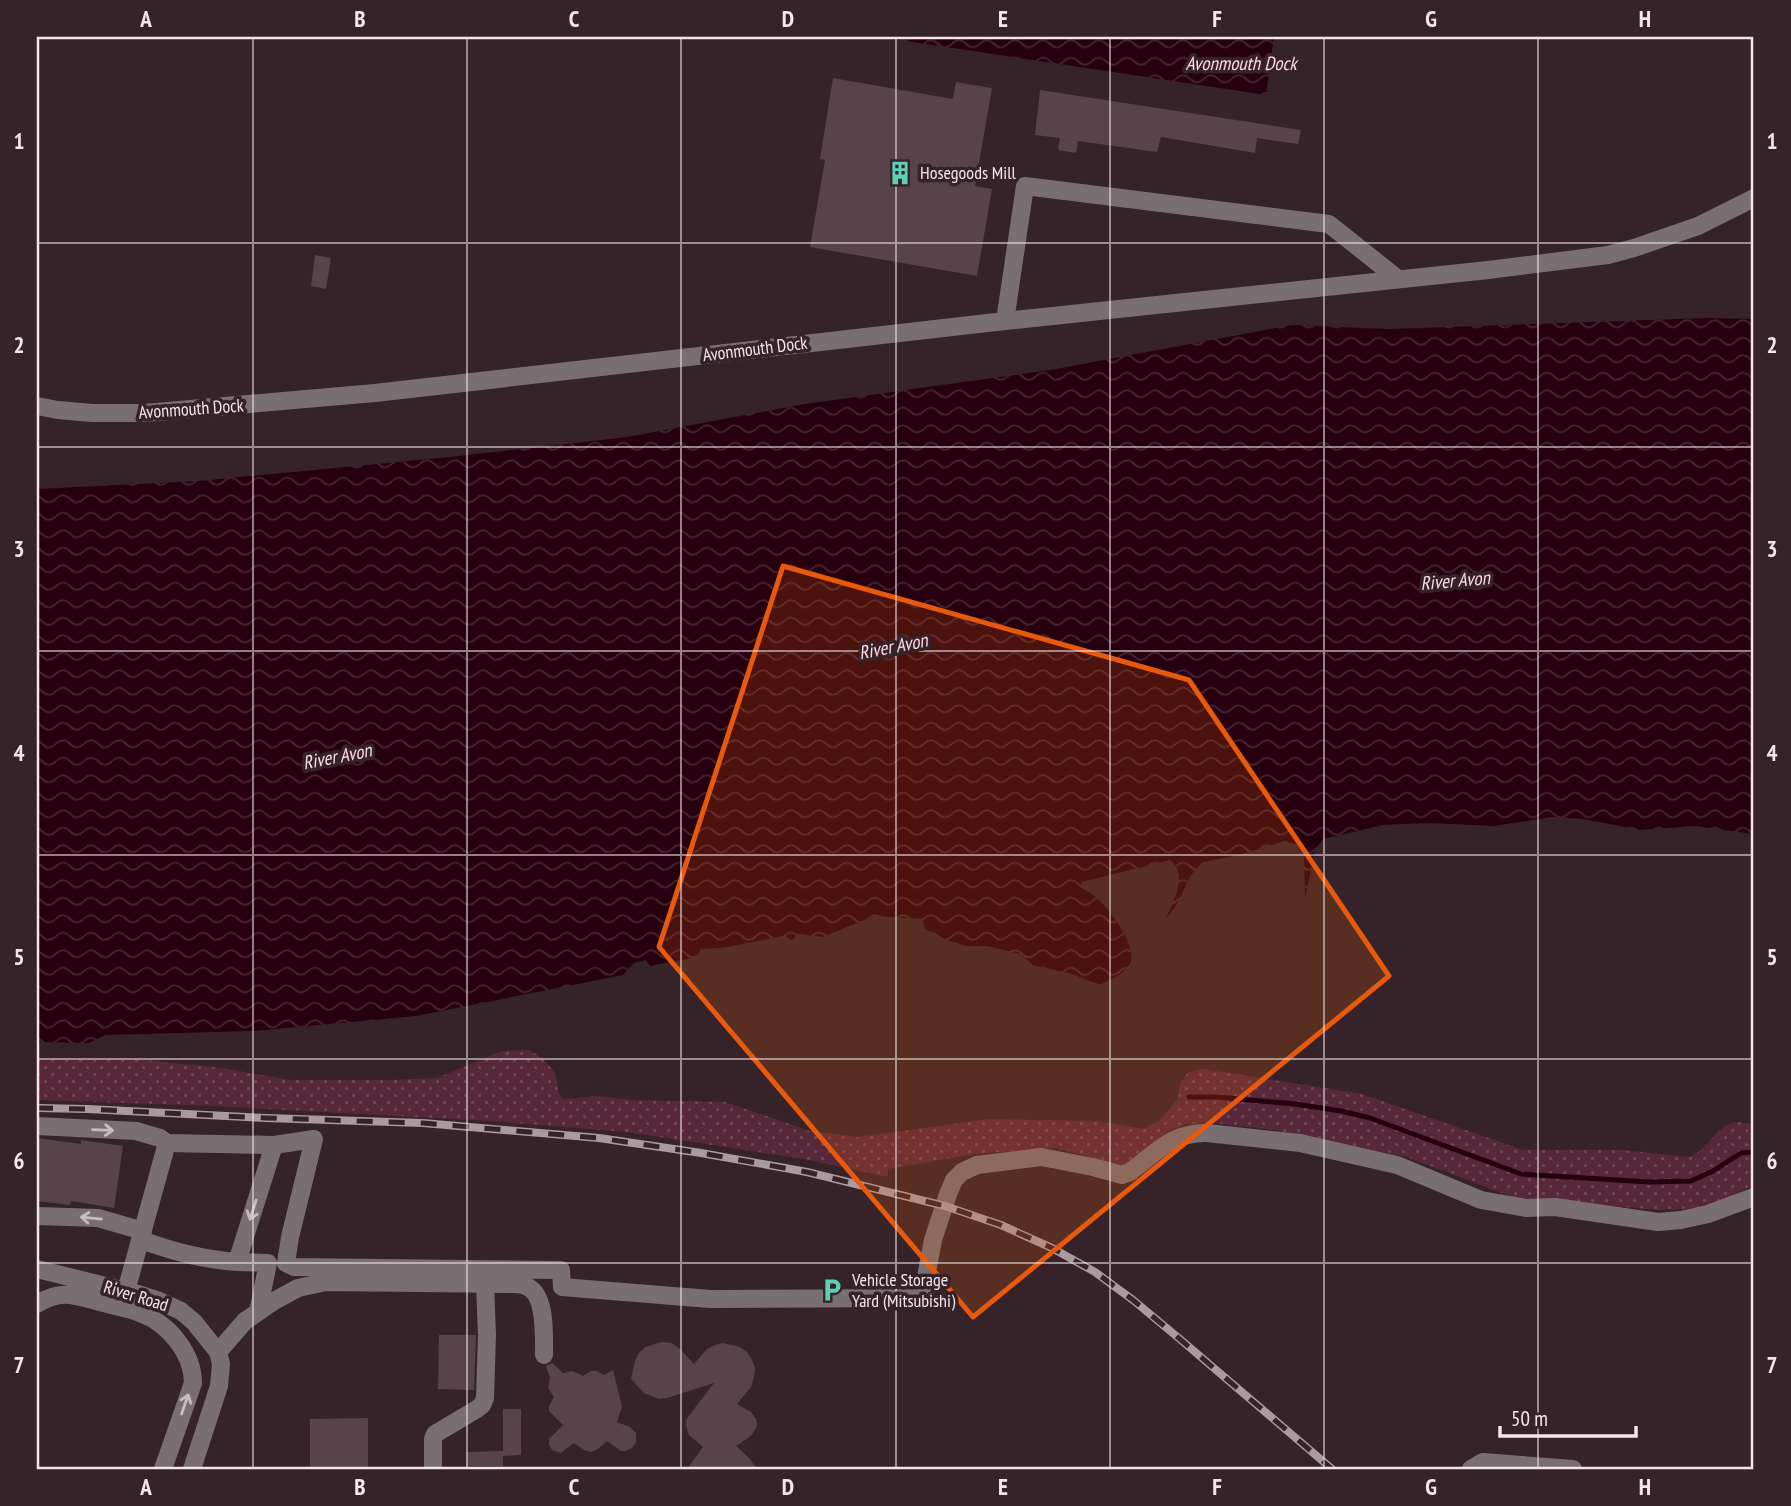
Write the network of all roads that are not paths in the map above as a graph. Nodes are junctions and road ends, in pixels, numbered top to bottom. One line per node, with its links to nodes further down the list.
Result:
1 (1754, 198): 2 (lane, Avonmouth Dock)
2 (1398, 279): 3 (lane, Avonmouth Dock); 3 (lane)
3 (1005, 321): 4 (lane, Avonmouth Dock)
4 (37, 406)
5 (37, 1126): 6 (lane, one-way to 6)
6 (167, 1143): 7 (lane); 10 (lane)
7 (274, 1145): 8 (lane); 11 (lane, one-way to 11)
8 (1754, 1197)
9 (37, 1216): 10 (lane, one-way to 9)
10 (142, 1236): 11 (lane); 14 (lane)
11 (237, 1262): 16 (lane)
12 (37, 1269): 14 (lane, River Road)
13 (485, 1284): 16 (lane); 18 (lane); 21 (lane)
14 (126, 1291): 17 (lane, River Road)
15 (37, 1304): 19 (lane, one-way to 15)
16 (258, 1312): 17 (lane)
17 (218, 1352): 20 (lane)
18 (544, 1355)
19 (163, 1469)
20 (192, 1469)
21 (433, 1469)
22 (1471, 1469): 23 (lane)
23 (1573, 1469)

